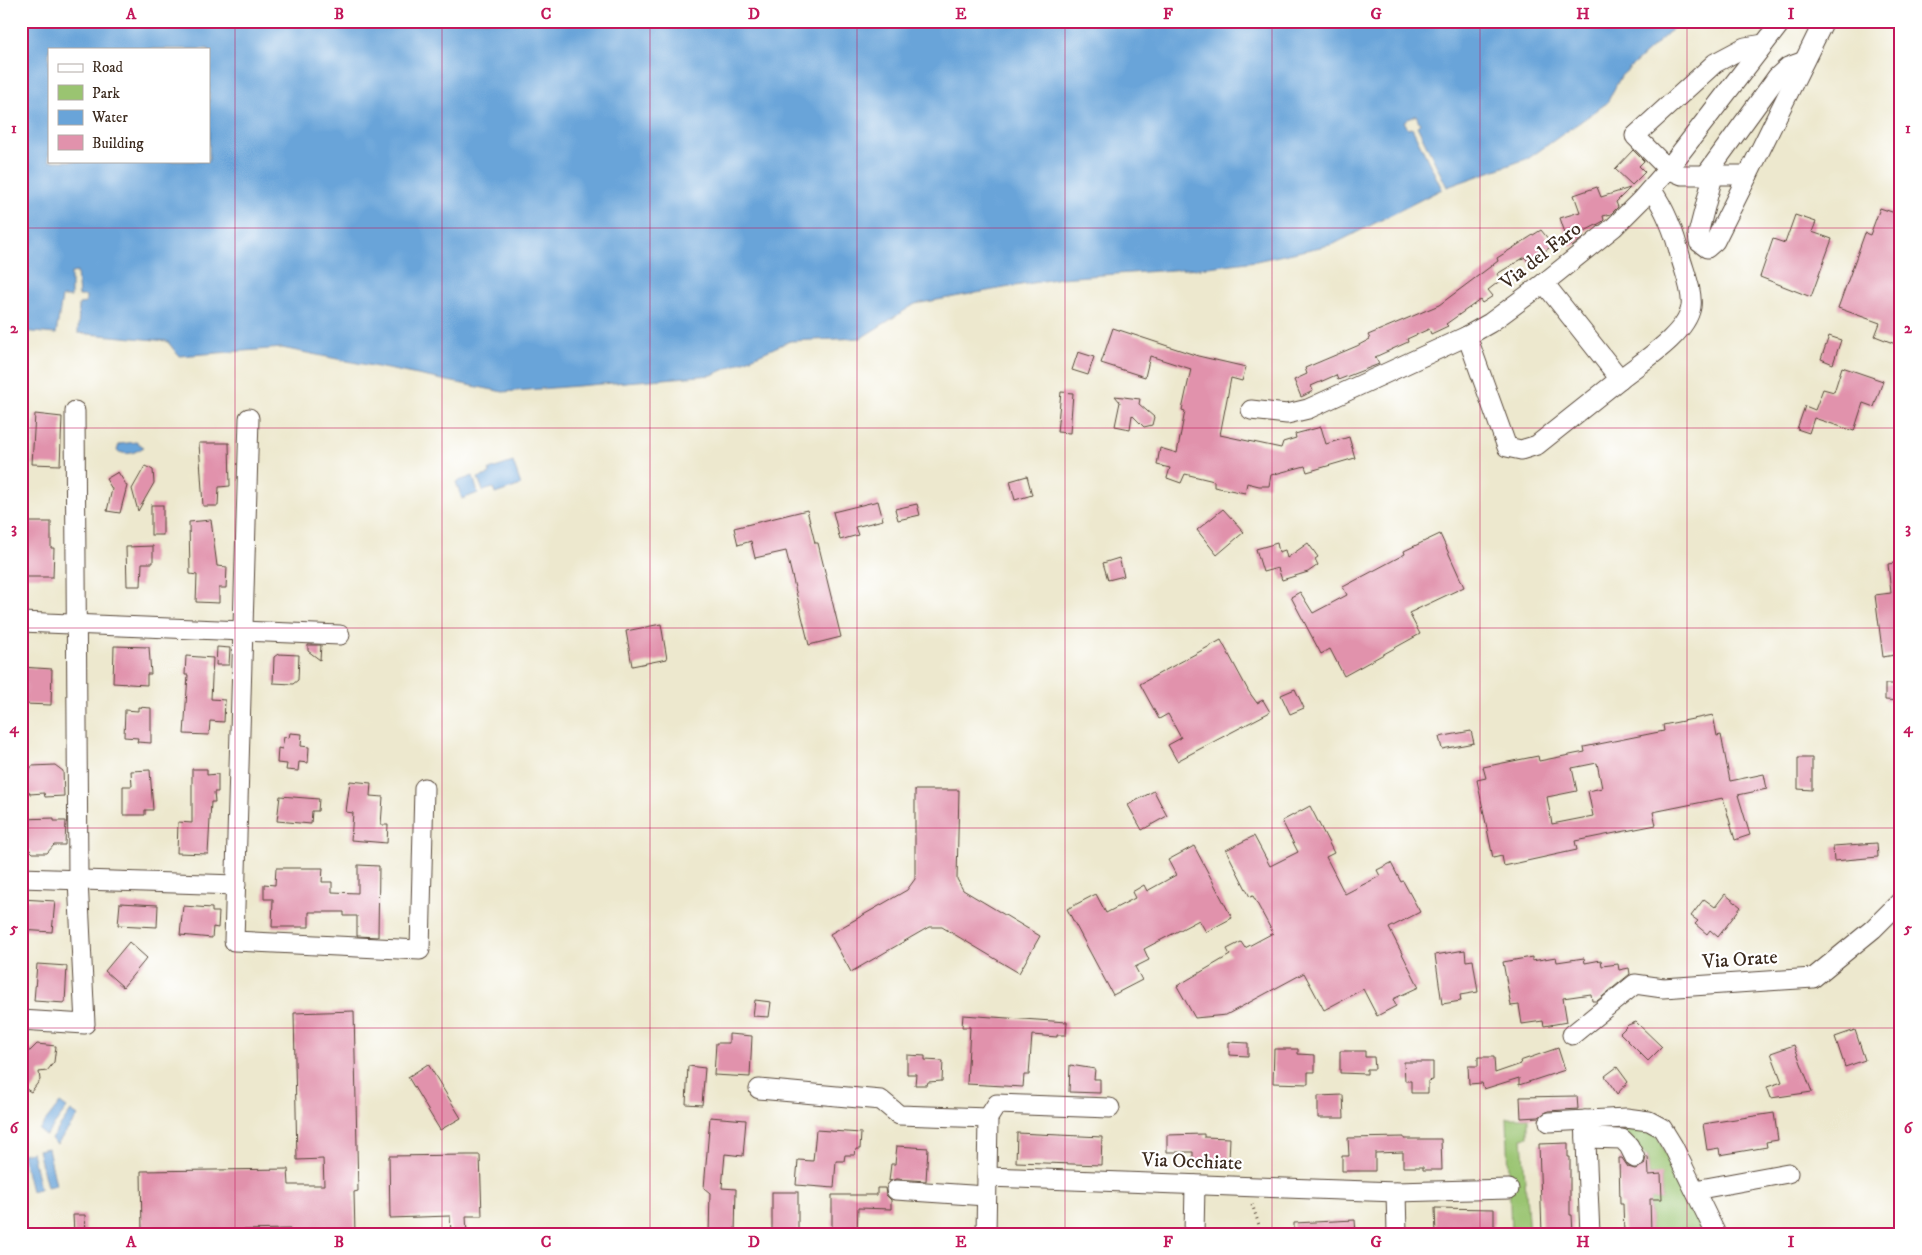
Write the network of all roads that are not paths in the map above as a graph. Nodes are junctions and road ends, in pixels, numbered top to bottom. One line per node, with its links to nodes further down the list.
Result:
1 (1782, 21): 3 (street, Via del Faro)
2 (1824, 21): 4 (street)
3 (1764, 44): 5 (street, Via del Faro); 5 (street)
4 (1802, 62): 6 (street); 7 (street)
5 (1668, 168): 7 (street); 8 (street, Via del Faro)
6 (1748, 175): 7 (street); 7 (street)
7 (1709, 176)
8 (1651, 189): 9 (street, Via del Faro); 11 (street)
9 (1544, 283): 10 (street, Via del Faro); 11 (street)
10 (1466, 336): 11 (street); 12 (street, Via del Faro)
11 (1620, 379)
12 (1251, 410)
13 (75, 411): 16 (street)
14 (249, 418): 17 (street)
15 (21, 622): 16 (street)
16 (76, 625): 17 (street); 21 (street)
17 (244, 631): 18 (street); 22 (street)
18 (340, 635)
19 (424, 788): 22 (street)
20 (21, 878): 21 (street)
21 (78, 880): 22 (street); 24 (street)
22 (236, 885)
23 (1901, 901): 25 (street, Via Orate)
24 (21, 1020)
25 (1572, 1034)
26 (759, 1089): 28 (street)
27 (1110, 1108): 28 (street)
28 (988, 1118): 34 (street)
29 (1549, 1122): 30 (street)
30 (1585, 1129): 31 (street); 37 (street); 42 (street)
31 (1635, 1158)
32 (1788, 1173): 37 (street)
33 (1195, 1185): 34 (street, Via Occhiate); 38 (street, Via Occhiate); 40 (street)
34 (986, 1187): 36 (street, Via Occhiate); 39 (street)
35 (1510, 1189): 38 (street, Via Occhiate)
36 (896, 1190)
37 (1695, 1190): 43 (street)
38 (1396, 1192): 41 (street)
39 (986, 1234)
40 (1194, 1234)
41 (1397, 1234)
42 (1590, 1234)
43 (1716, 1234)

